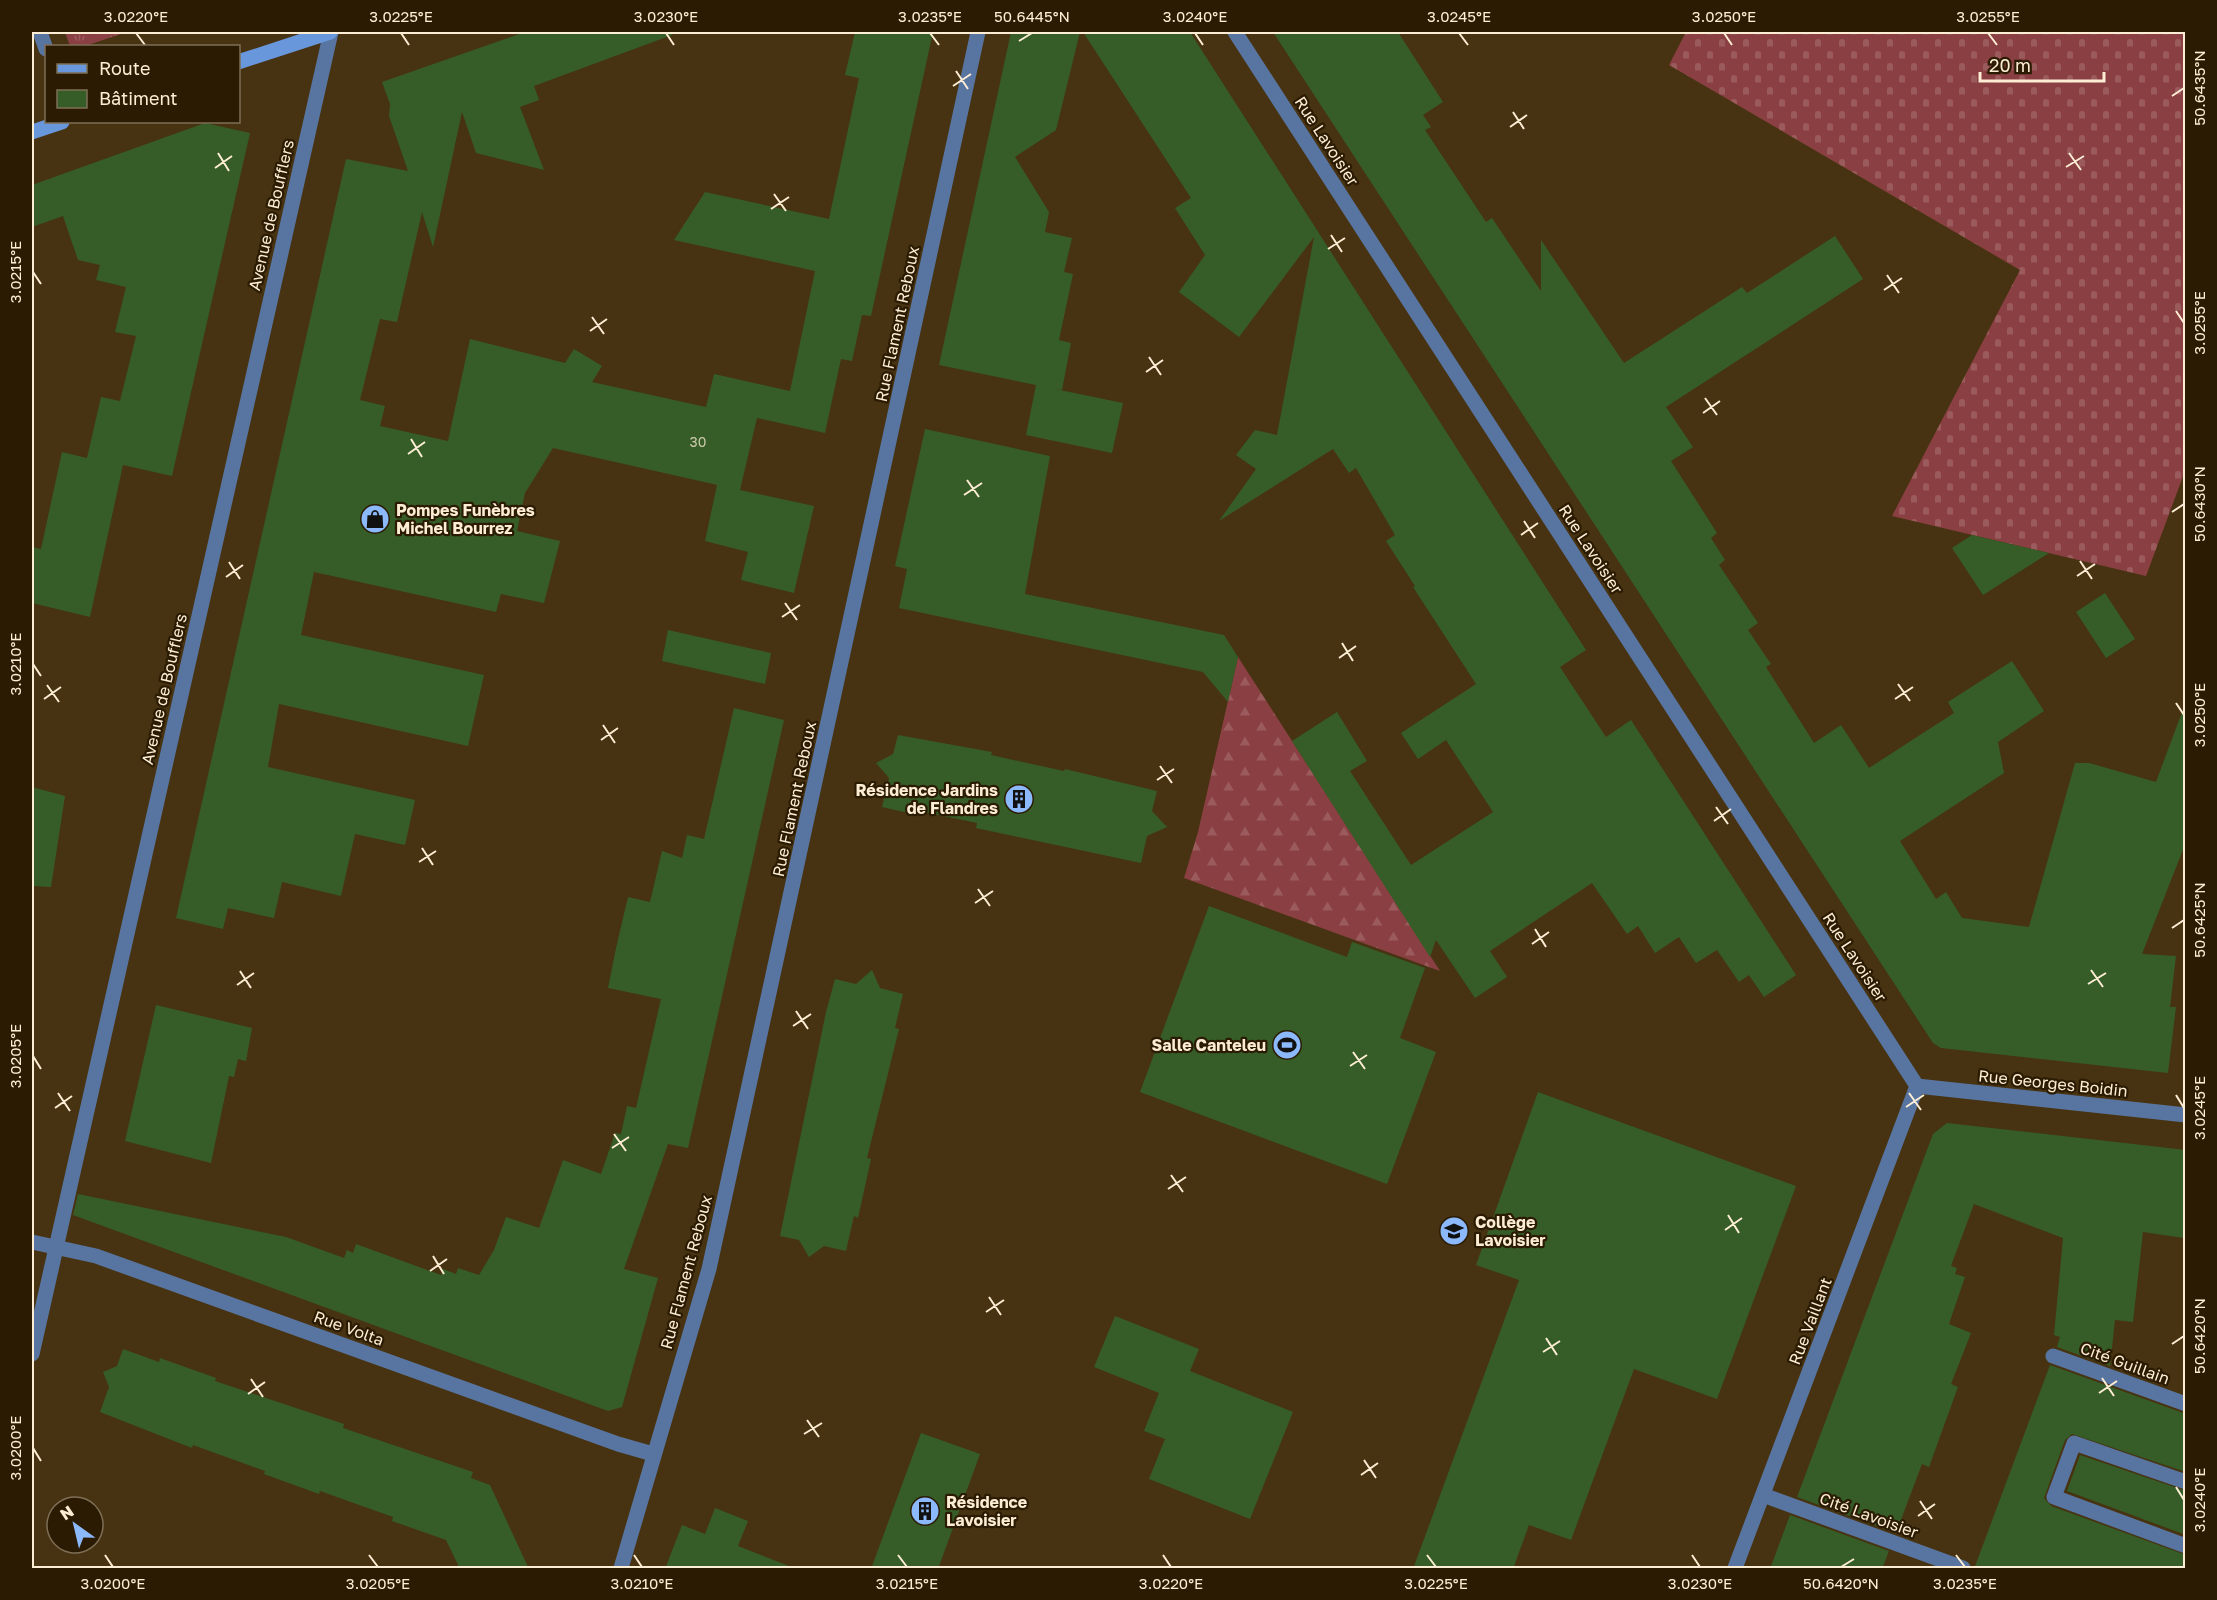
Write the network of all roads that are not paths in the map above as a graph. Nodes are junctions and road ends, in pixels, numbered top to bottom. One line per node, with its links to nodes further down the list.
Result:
1 (40, 32): 5 (street)
2 (331, 32): 6 (street); 12 (street, Avenue de Boufflers)
3 (978, 32): 16 (street, Rue Flament Reboux)
4 (1235, 32): 9 (street, Rue Lavoisier)
5 (45, 46)
6 (240, 61)
7 (59, 123): 8 (street)
8 (32, 132)
9 (1917, 1086): 10 (street, Rue Georges Boidin); 18 (street, Rue Vaillant)
10 (2186, 1115)
11 (32, 1242): 12 (street, Rue Volta)
12 (56, 1248): 13 (street, Avenue de Boufflers); 16 (street, Rue Volta)
13 (32, 1354)
14 (2053, 1356): 15 (street, Cité Guillain)
15 (2186, 1404)
16 (653, 1454): 20 (street, Rue Flament Reboux)
17 (2186, 1482): 19 (street)
18 (1762, 1495): 21 (street, Rue Vaillant); 22 (street, Cité Lavoisier)
19 (2186, 1546)
20 (621, 1569)
21 (1735, 1569)
22 (1963, 1569)

